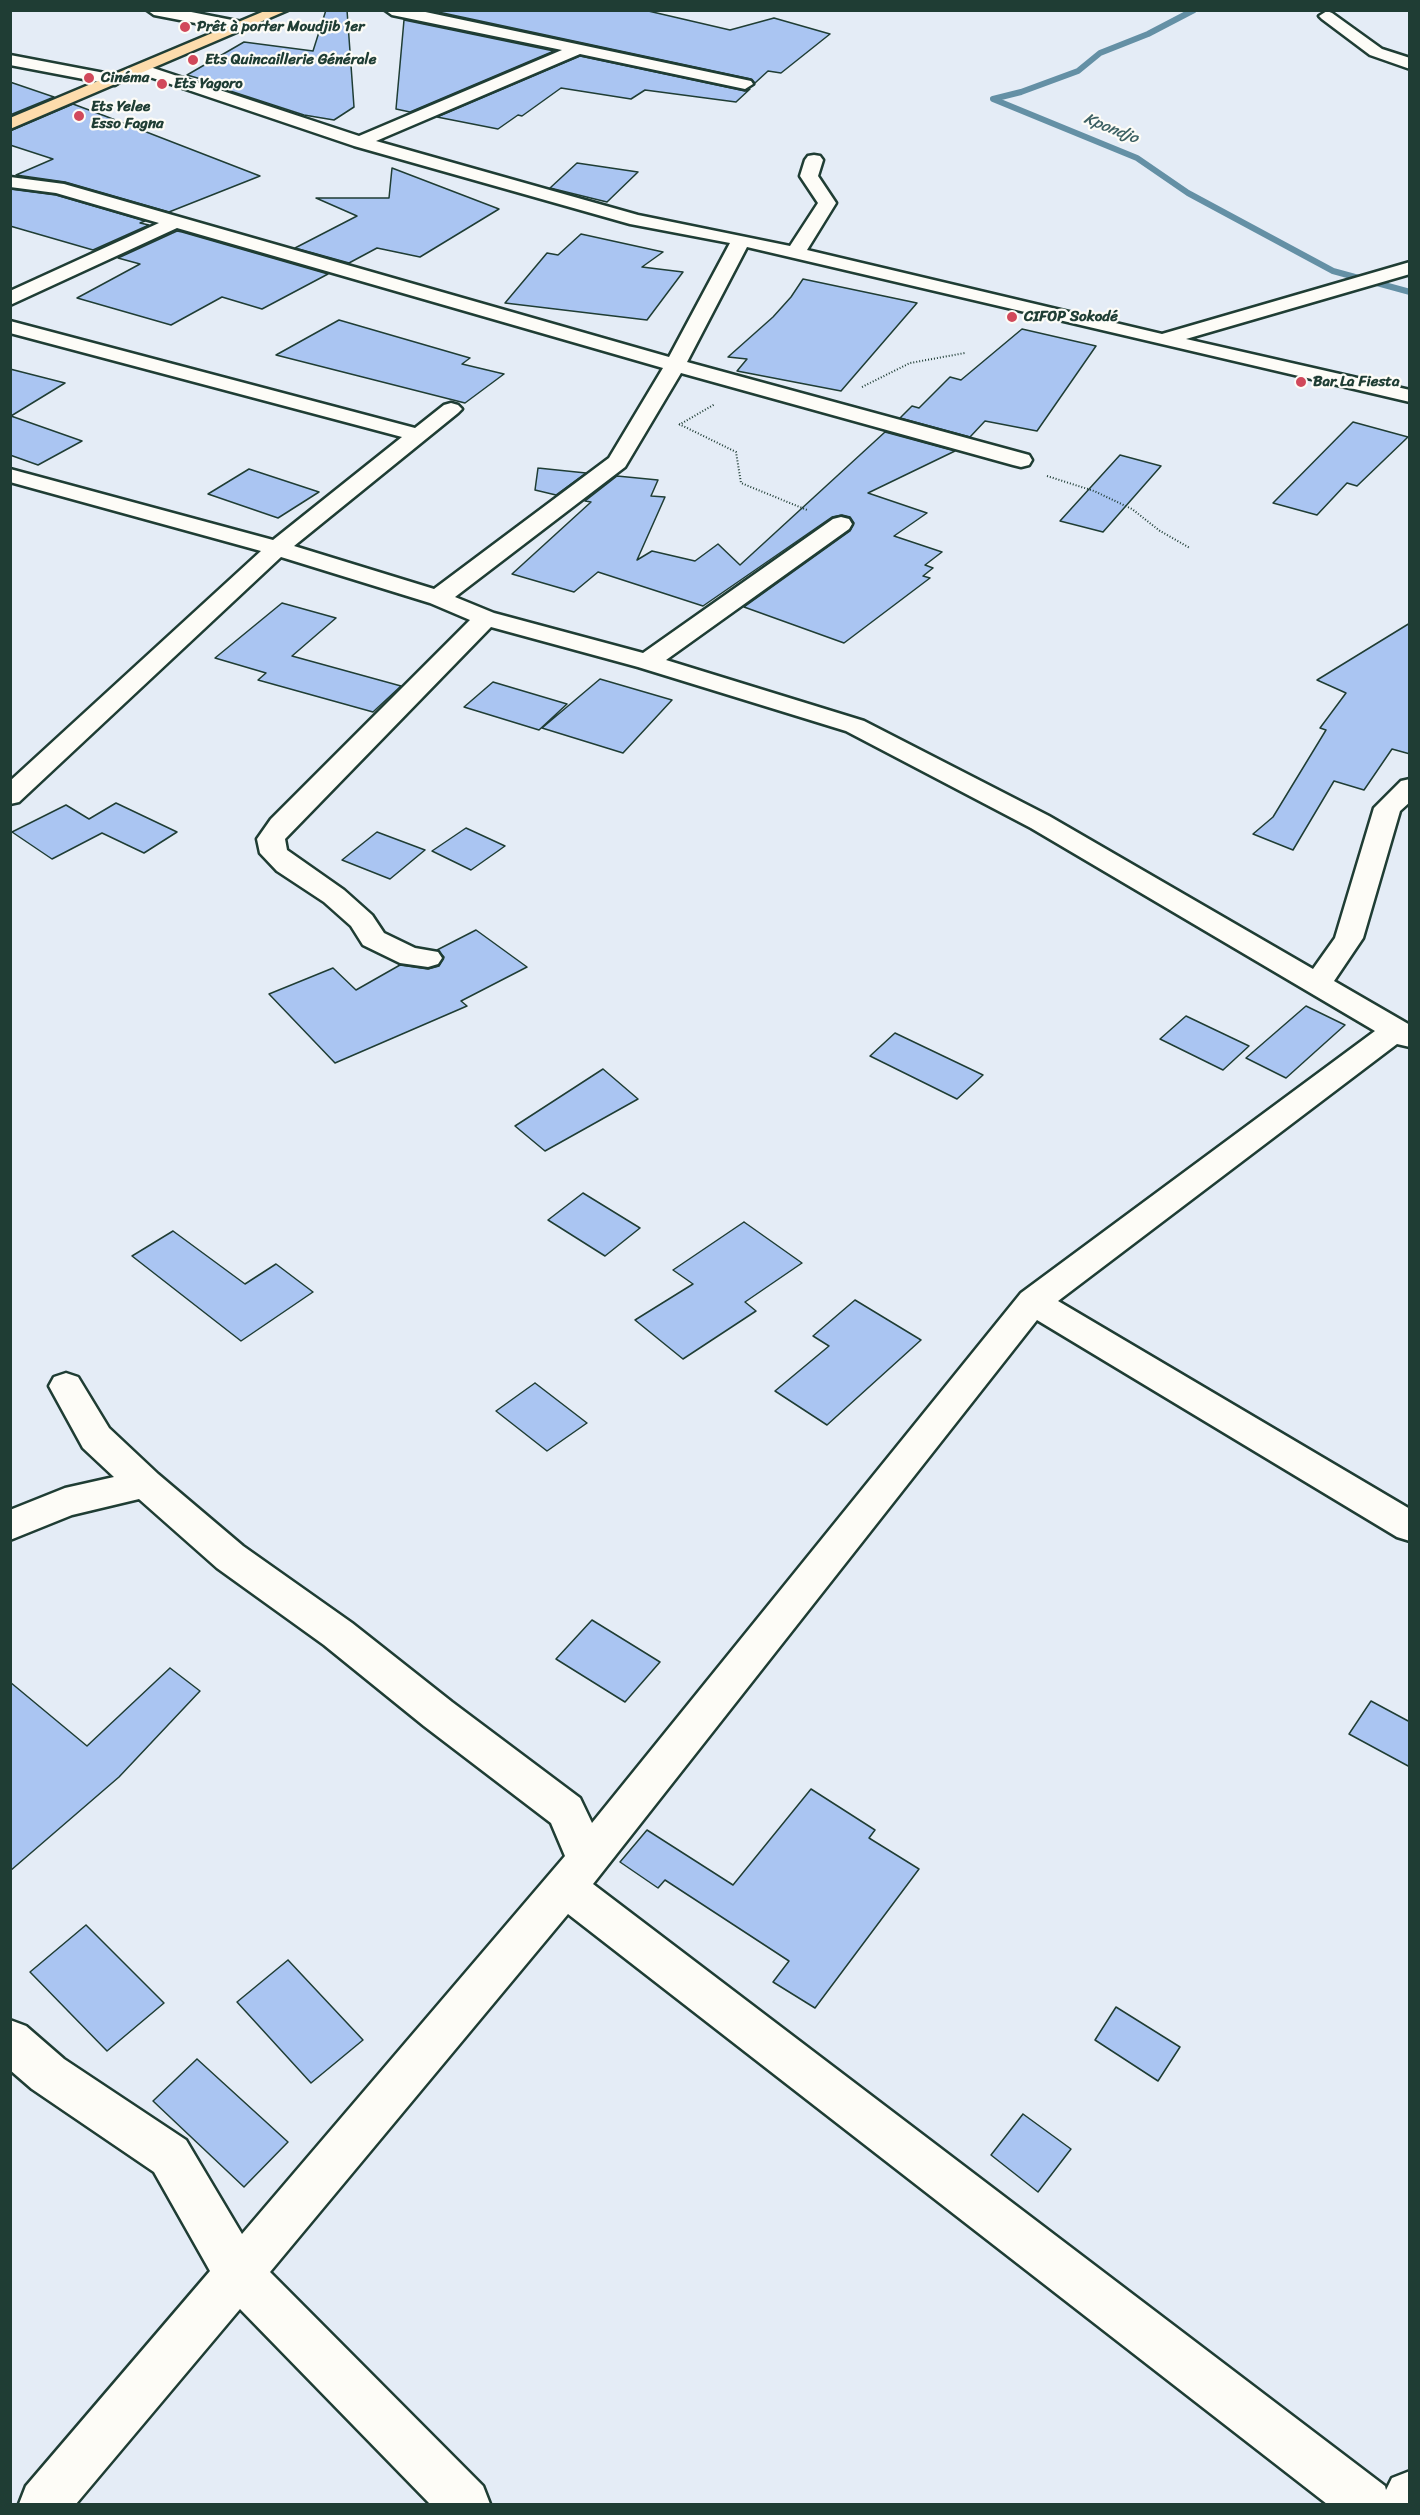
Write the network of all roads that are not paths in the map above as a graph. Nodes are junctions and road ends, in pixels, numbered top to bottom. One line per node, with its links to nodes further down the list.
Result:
1 (154, 10): 5 (street)
2 (281, 10): 5 (highway)
3 (392, 10): 6 (street)
4 (1327, 16): 8 (street)
5 (242, 27): 9 (highway)
6 (579, 49): 11 (street); 13 (street)
7 (10, 60): 10 (street)
8 (1410, 64)
9 (141, 69): 10 (highway); 13 (street)
10 (116, 80): 12 (highway)
11 (745, 84)
12 (10, 124)
13 (360, 142): 17 (street)
14 (814, 160): 18 (street)
15 (10, 182): 16 (street)
16 (175, 222): 20 (street); 23 (street)
17 (741, 240): 18 (street); 23 (street)
18 (796, 252): 22 (street)
19 (1403, 269): 22 (street)
20 (10, 299)
21 (10, 327): 26 (street)
22 (1162, 340): 24 (street)
23 (675, 365): 27 (street); 31 (street)
24 (1410, 396)
25 (452, 409): 26 (street)
26 (418, 435): 30 (street)
27 (1021, 460)
28 (10, 475): 30 (street)
29 (841, 524): 33 (street)
30 (277, 548): 31 (street); 35 (street)
31 (438, 598): 32 (street)
32 (486, 618): 33 (street); 36 (street)
33 (647, 662): 37 (street)
34 (1410, 787): 37 (street)
35 (10, 796)
36 (428, 957)
37 (1318, 984): 38 (street)
38 (1403, 1034): 39 (street)
39 (1033, 1302): 43 (street); 44 (street)
40 (66, 1386): 41 (street)
41 (145, 1484): 42 (street); 44 (street)
42 (10, 1526)
43 (1410, 1527)
44 (576, 1874): 46 (street); 50 (street)
45 (10, 2041): 46 (street)
46 (238, 2273): 48 (street); 49 (street)
47 (1410, 2496): 51 (street)
48 (44, 2505)
49 (465, 2505)
50 (1367, 2505)
51 (1406, 2505)

